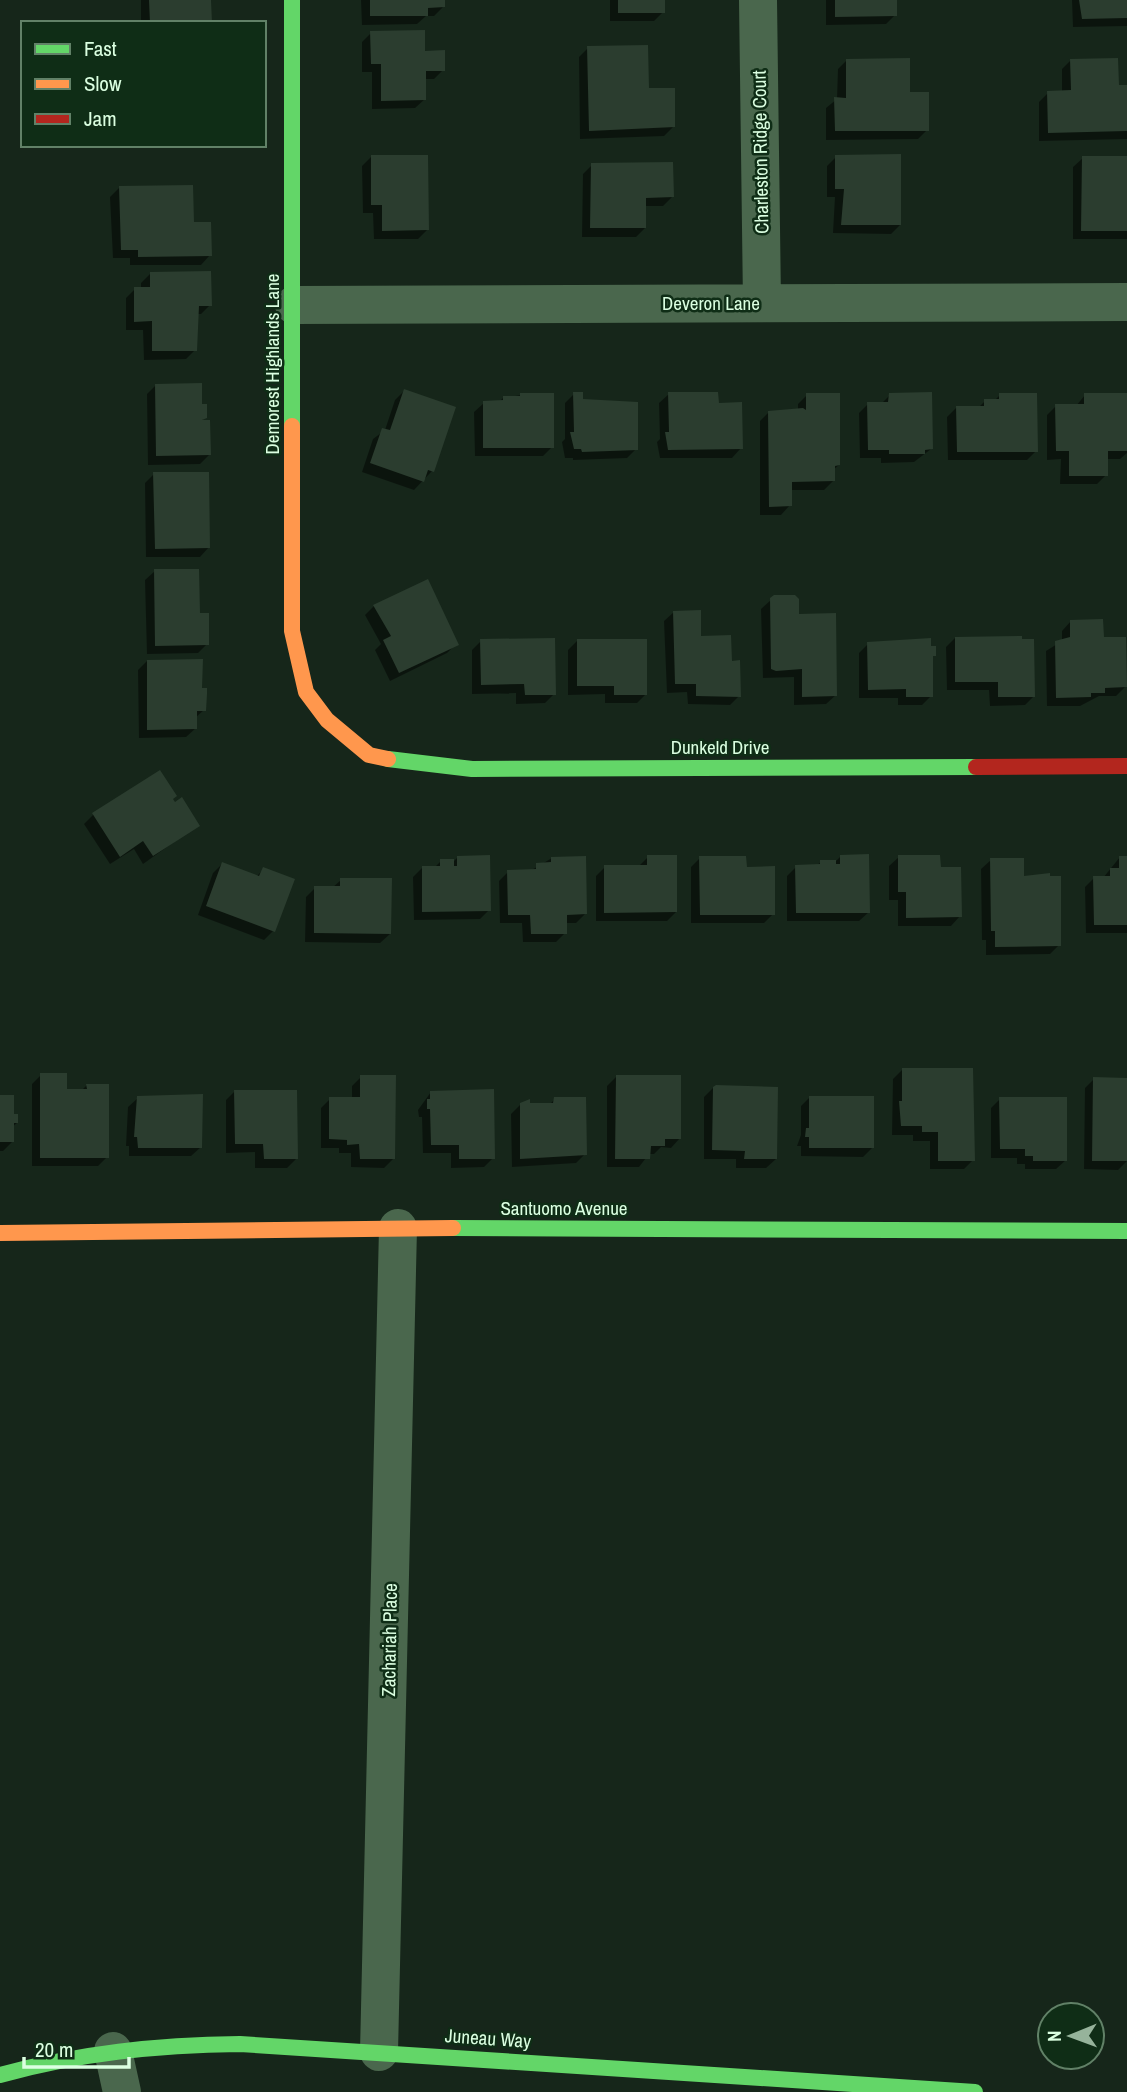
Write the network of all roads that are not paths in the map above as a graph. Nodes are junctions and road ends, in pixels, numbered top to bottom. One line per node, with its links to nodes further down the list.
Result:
1 (292, 0): 5 (street, Demorest Highlands Lane)
2 (758, 0): 4 (street, Charleston Ridge Court)
3 (1127, 302): 4 (street, Deveron Lane)
4 (762, 303): 5 (street, Deveron Lane)
5 (294, 305): 6 (street, Demorest Highlands Lane)
6 (327, 720): 7 (street, Dunkeld Drive)
7 (1127, 766)
8 (398, 1228): 9 (street, Santuomo Avenue); 10 (street, Santuomo Avenue); 12 (street, Zachariah Place)
9 (1127, 1230)
10 (0, 1233)
11 (113, 2051): 12 (street, Juneau Way); 13 (street, Juneau Way); 14 (street)
12 (379, 2052): 15 (street, Juneau Way)
13 (0, 2075)
14 (122, 2092)
15 (975, 2092)

